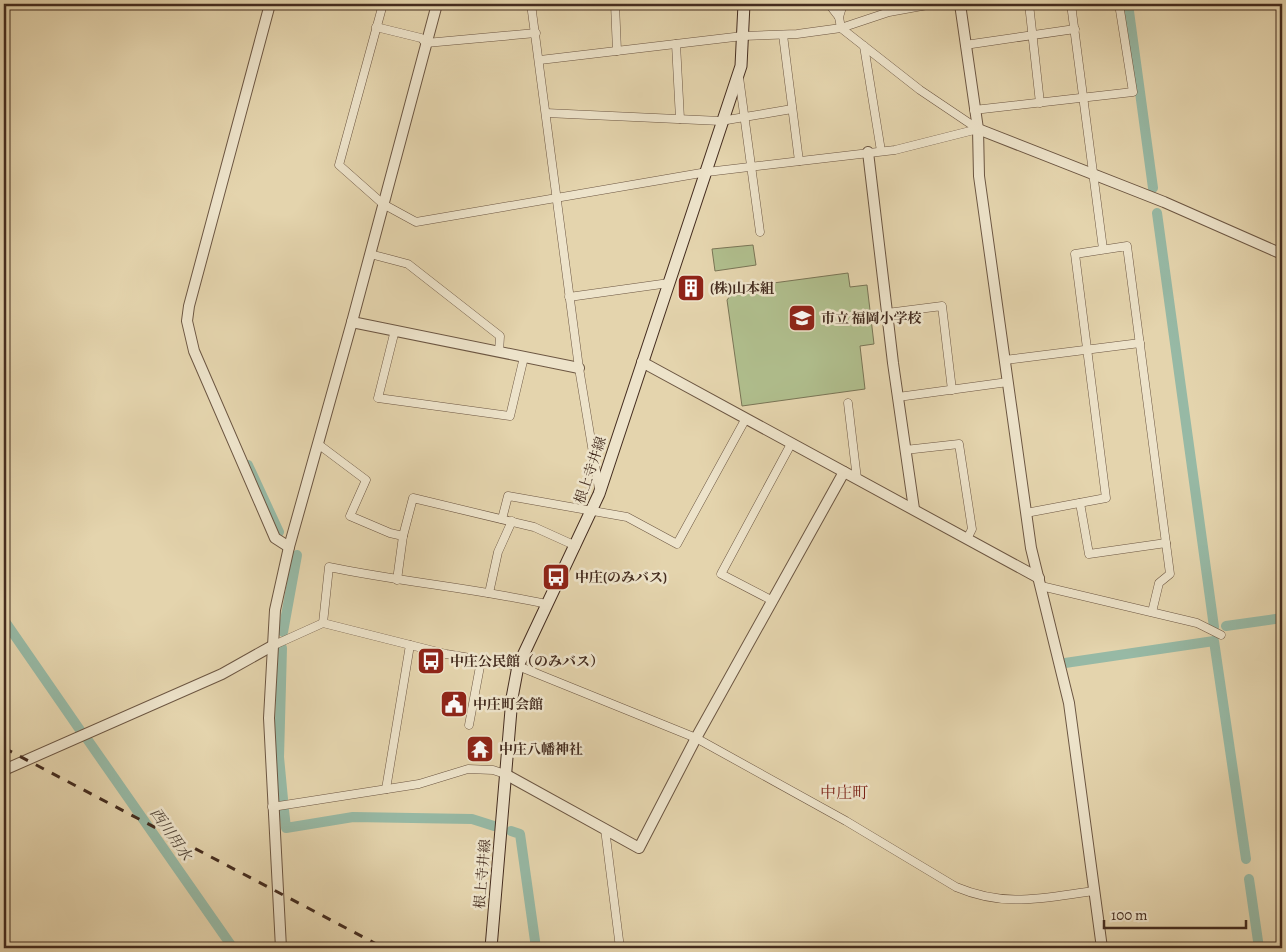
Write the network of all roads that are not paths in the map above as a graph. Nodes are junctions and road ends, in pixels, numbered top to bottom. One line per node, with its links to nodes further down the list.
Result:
1 (270, 4): 83 (street)
2 (383, 4): 15 (street)
3 (437, 4): 22 (street)
4 (531, 4): 18 (street)
5 (615, 4): 26 (street)
6 (744, 4): 20 (main road, 根上寺井線)
7 (829, 4): 14 (street)
8 (843, 4): 14 (street)
9 (932, 4): 16 (street)
10 (960, 4): 24 (street)
11 (1029, 4): 21 (street)
12 (1071, 4): 17 (street)
13 (1119, 4): 29 (street)
14 (839, 17): 16 (street)
15 (376, 27): 22 (street); 45 (street)
16 (841, 28): 19 (street); 25 (street)
17 (1075, 29): 21 (street); 29 (street)
18 (536, 33): 22 (street); 27 (street)
19 (783, 35): 20 (street); 31 (street)
20 (743, 36): 23 (street); 28 (main road, 根上寺井線)
21 (1033, 36): 24 (street); 30 (street)
22 (426, 43): 45 (street)
23 (676, 44): 26 (street); 35 (street)
24 (965, 45): 32 (street)
25 (864, 46): 37 (street); 38 (street)
26 (617, 51): 27 (street)
27 (540, 60): 33 (street)
28 (738, 73): 34 (street); 36 (main road, 根上寺井線)
29 (1085, 98): 30 (street); 43 (street)
30 (1040, 103): 32 (street)
31 (792, 109): 34 (street); 40 (street)
32 (974, 110): 37 (street)
33 (546, 113): 35 (street); 44 (street)
34 (746, 117): 36 (street); 41 (street)
35 (680, 119): 36 (street)
36 (722, 120): 42 (main road, 根上寺井線)
37 (978, 129): 38 (street); 43 (street); 59 (street)
38 (881, 151): 39 (street)
39 (868, 152): 40 (street); 52 (street)
40 (799, 161): 41 (street)
41 (752, 166): 42 (street); 46 (street)
42 (707, 172): 44 (street); 50 (main road, 根上寺井線)
43 (1095, 175): 47 (street); 49 (street)
44 (556, 197): 45 (street); 51 (street)
45 (384, 204): 48 (street)
46 (760, 232)
47 (1103, 250): 55 (street); 56 (street)
48 (370, 254): 53 (street); 57 (street)
49 (1282, 254)
50 (669, 283): 51 (street); 60 (main road, 根上寺井線)
51 (570, 297): 61 (street)
52 (887, 313): 63 (street); 64 (street)
53 (352, 322): 54 (street); 67 (street)
54 (395, 330): 57 (street); 58 (street)
55 (1140, 343): 56 (street); 81 (street)
56 (1087, 350): 59 (street); 73 (street)
57 (499, 352): 58 (street)
58 (524, 357): 61 (street)
59 (1005, 360): 62 (street)
60 (642, 362): 66 (street); 72 (main road, 根上寺井線)
61 (579, 368): 72 (street)
62 (1008, 382): 63 (street); 76 (street)
63 (952, 390): 64 (street)
64 (898, 396): 69 (street)
65 (848, 403): 71 (street)
66 (746, 420): 68 (street); 75 (street)
67 (318, 444): 79 (street); 83 (street)
68 (791, 444): 70 (street); 87 (street)
69 (905, 450): 74 (street); 80 (street)
70 (844, 472): 71 (street); 87 (street)
71 (857, 479): 74 (street)
72 (600, 494): 75 (main road, 根上寺井線)
73 (1080, 503): 76 (street); 81 (street)
74 (914, 509): 80 (street)
75 (592, 511): 77 (street); 82 (main road, 根上寺井線)
76 (1026, 513): 85 (street)
77 (502, 519): 78 (street); 79 (street)
78 (512, 521): 82 (street); 86 (street)
79 (403, 536): 84 (street)
80 (967, 539): 85 (street)
81 (1166, 543): 89 (street)
82 (576, 546): 88 (main road, 根上寺井線)
83 (288, 547): 93 (street)
84 (397, 580): 86 (street); 90 (street)
85 (1040, 582): 89 (street); 103 (street)
86 (489, 593): 88 (street)
87 (773, 601): 97 (street)
88 (546, 604): 95 (main road, 根上寺井線)
89 (1152, 612): 91 (street)
90 (323, 623): 92 (street); 93 (street)
91 (1222, 635)
92 (410, 645): 94 (street); 100 (street)
93 (272, 646): 98 (street); 101 (street)
94 (481, 661): 95 (street); 96 (street)
95 (518, 666): 97 (street); 99 (main road, 根上寺井線)
96 (470, 725)
97 (696, 738): 102 (street); 103 (street)
98 (4, 770)
99 (506, 774): 100 (street); 102 (street); 105 (main road, 根上寺井線)
100 (386, 790): 101 (street)
101 (272, 807): 104 (street)
102 (605, 830): 106 (street)
103 (1094, 891): 107 (street)
104 (281, 948)
105 (491, 948)
106 (620, 948)
107 (1102, 948)

